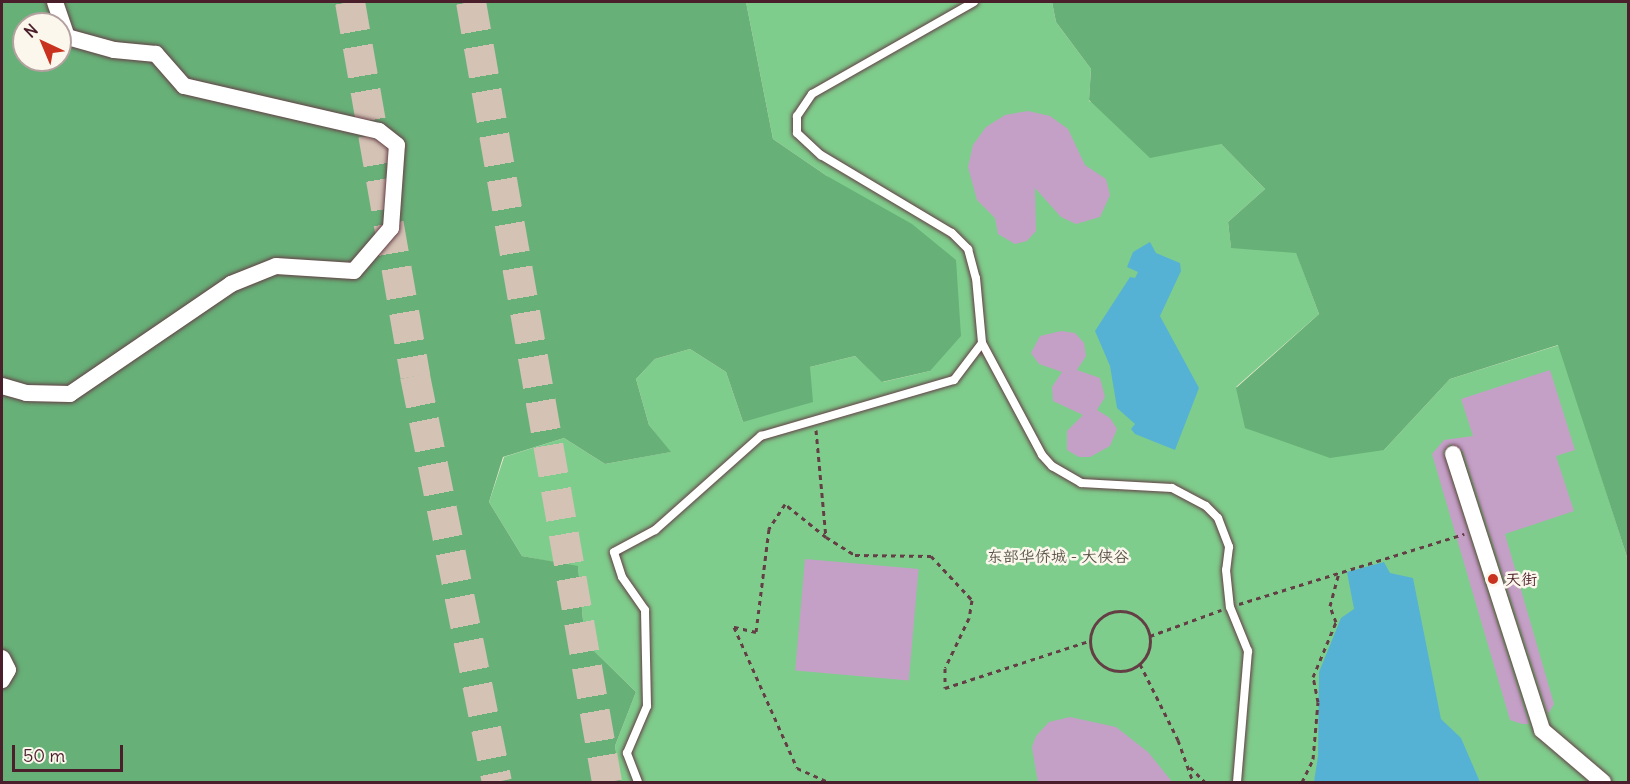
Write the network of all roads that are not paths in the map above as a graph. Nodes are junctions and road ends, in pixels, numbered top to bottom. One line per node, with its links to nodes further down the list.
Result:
1 (55, 2): 4 (street)
2 (974, 2): 3 (lane)
3 (982, 344): 8 (lane); 9 (lane)
4 (2, 386)
5 (1453, 454): 10 (street)
6 (2, 658): 7 (street)
7 (2, 680)
8 (638, 783)
9 (1236, 783)
10 (1603, 783)

